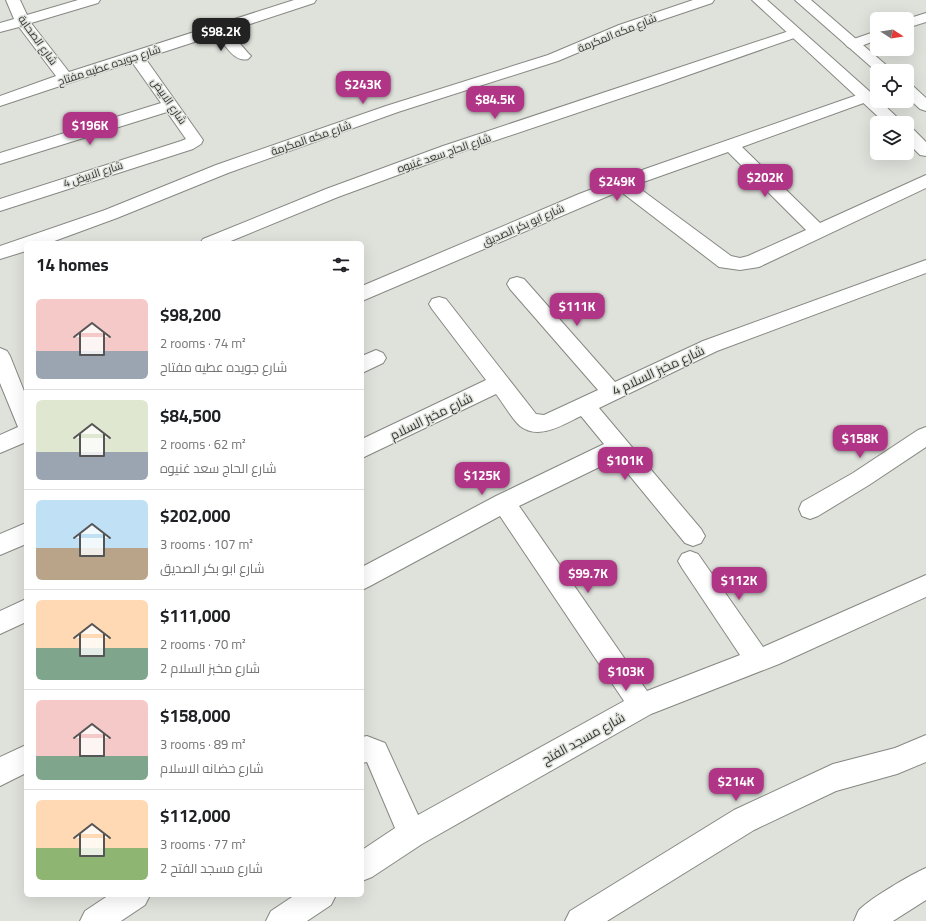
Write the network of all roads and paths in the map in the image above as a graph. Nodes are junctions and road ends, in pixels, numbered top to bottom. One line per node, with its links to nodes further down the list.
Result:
1 (13, 0): 8 (street, شارع الصحابة)
2 (93, 0): 8 (street)
3 (310, 0): 11 (street, شارع جويده عطيه مفتاح)
4 (707, 0): 34 (street, شارع مكه المكرمة)
5 (759, 0): 12 (street)
6 (802, 0): 14 (street)
7 (926, 17): 9 (street)
8 (22, 21): 10 (street); 18 (street, شارع الصحابة)
9 (914, 21)
10 (0, 28)
11 (219, 29): 15 (street, شارع جويده عطيه مفتاح); 16 (street)
12 (795, 33): 20 (street); 35 (street, شارع الحاج سعد غنيوه)
13 (870, 38): 14 (street)
14 (853, 44): 17 (street)
15 (136, 56): 18 (street, شارع جويده عطيه مفتاح); 22 (street, شارع الابيض)
16 (243, 56)
17 (877, 64)
18 (66, 78): 21 (street, شارع جويده عطيه مفتاح)
19 (914, 95): 23 (street)
20 (866, 97): 24 (street); 26 (street, شارع ابو بكر الصديق)
21 (0, 101)
22 (171, 105): 27 (street, شارع الابيض); 29 (street)
23 (926, 106)
24 (887, 116)
25 (914, 140): 28 (street)
26 (731, 144): 31 (street, شارع ابو بكر الصديق); 33 (street)
27 (187, 145): 32 (street, شارع الابيض 4)
28 (926, 151)
29 (0, 160)
30 (926, 181): 33 (street)
31 (622, 184): 33 (street); 40 (street, شارع ابو بكر الصديق)
32 (0, 205)
33 (819, 232)
34 (36, 241)
35 (214, 241)
36 (24, 245): 37 (street)
37 (0, 253)
38 (926, 266): 44 (street, شارع مخبز السلام 4)
39 (517, 284): 44 (street)
40 (364, 293)
41 (439, 304): 43 (street, شارع مخبز السلام 4)
42 (0, 356): 46 (street)
43 (499, 383): 45 (street, شارع مخبز السلام 4); 51 (street, شارع مخبز السلام)
44 (612, 392): 45 (street, شارع مخبز السلام 4)
45 (584, 405): 50 (street)
46 (24, 418)
47 (24, 434): 49 (street)
48 (926, 436): 53 (street)
49 (0, 444)
50 (619, 447): 52 (street); 55 (street)
51 (364, 448)
52 (504, 504): 58 (street); 63 (street)
53 (810, 509)
54 (24, 534): 56 (street)
55 (693, 536)
56 (0, 545)
57 (690, 561): 62 (street)
58 (364, 578)
59 (926, 586): 62 (street, شارع مسجد الفتح)
60 (24, 611): 61 (street)
61 (0, 623)
62 (758, 660): 63 (street, شارع مسجد الفتح)
63 (642, 705): 68 (street, شارع مسجد الفتح)
64 (926, 748): 75 (street)
65 (364, 750): 68 (street)
66 (24, 759): 67 (street)
67 (0, 772)
68 (412, 834): 69 (street, شارع مسجد الفتح)
69 (364, 866)
70 (926, 883): 76 (street)
71 (132, 897): 73 (street)
72 (317, 897): 74 (street)
73 (95, 921)
74 (281, 921)
75 (580, 921)
76 (869, 921)

